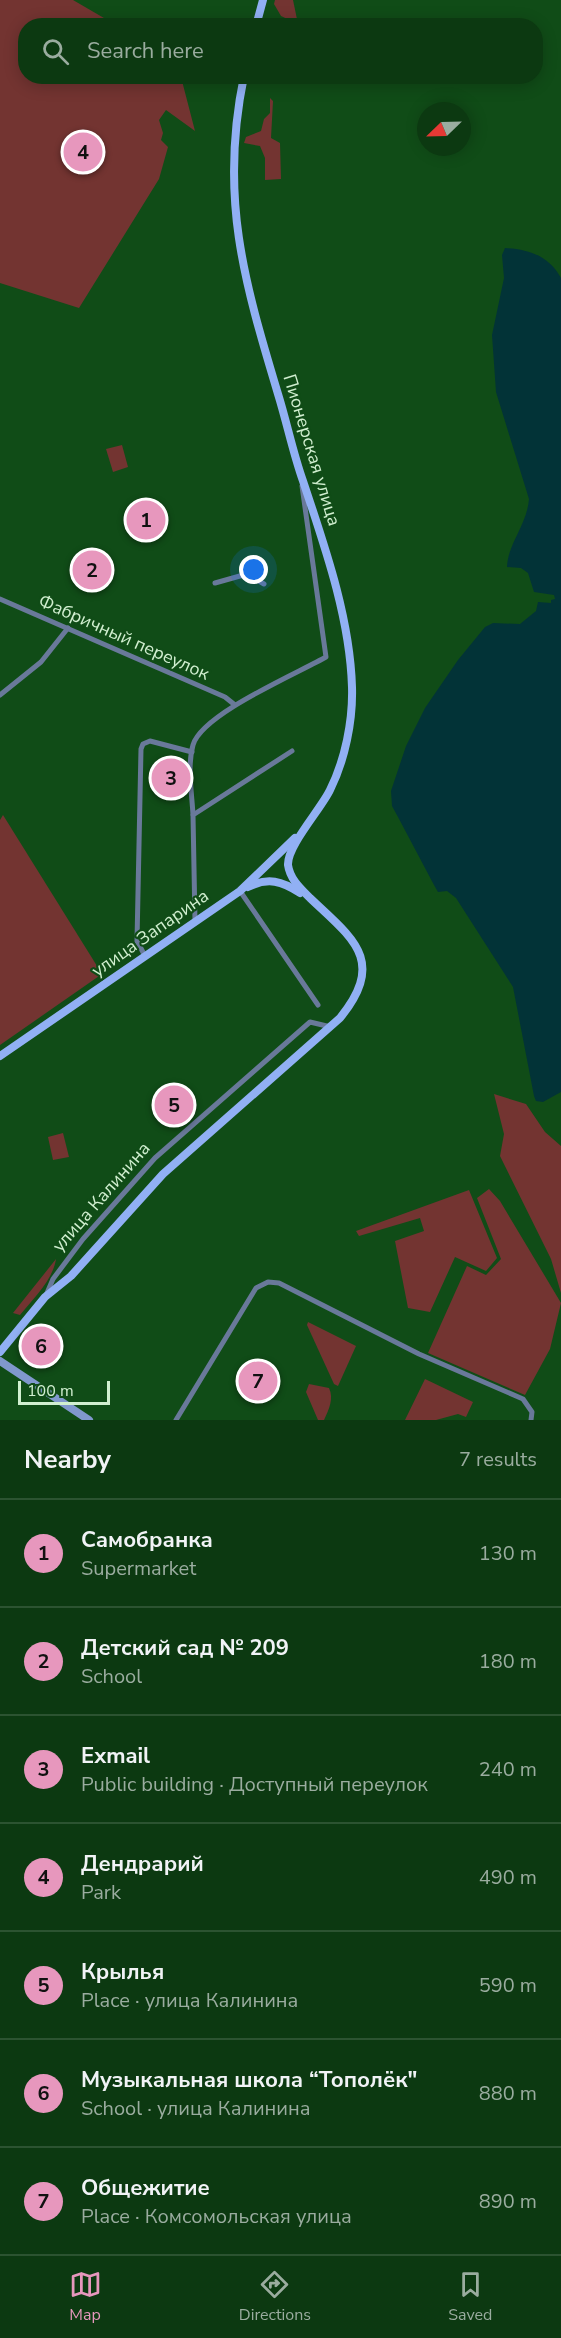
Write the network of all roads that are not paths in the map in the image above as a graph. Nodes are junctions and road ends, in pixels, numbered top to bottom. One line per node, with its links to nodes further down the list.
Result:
1 (263, 0): 2 (main road)
2 (258, 18)
3 (243, 84): 4 (main road, Пионерская улица)
4 (299, 469): 10 (street); 14 (main road, Пионерская улица)
5 (215, 583): 6 (street)
6 (264, 584)
7 (0, 599): 8 (street, Фабричный переулок)
8 (68, 628): 9 (street); 10 (street, Фабричный переулок)
9 (0, 696)
10 (235, 705): 12 (street)
11 (292, 751): 13 (street)
12 (192, 752): 13 (street); 18 (street)
13 (193, 814): 17 (street)
14 (308, 825): 15 (main road, улица Запарина); 16 (main road)
15 (240, 891): 16 (main road); 17 (main road, улица Запарина); 19 (street)
16 (320, 907): 20 (main road, улица Калинина)
17 (195, 922): 18 (main road, улица Запарина)
18 (145, 956): 21 (main road, улица Запарина)
19 (318, 1005)
20 (331, 1028): 22 (main road, улица Калинина); 22 (street, улица Калинина)
21 (0, 1056)
22 (45, 1297): 23 (main road, улица Калинина)
23 (0, 1352)
24 (0, 1361): 25 (main road)
25 (89, 1420)
26 (176, 1420): 27 (street)
27 (531, 1420)

